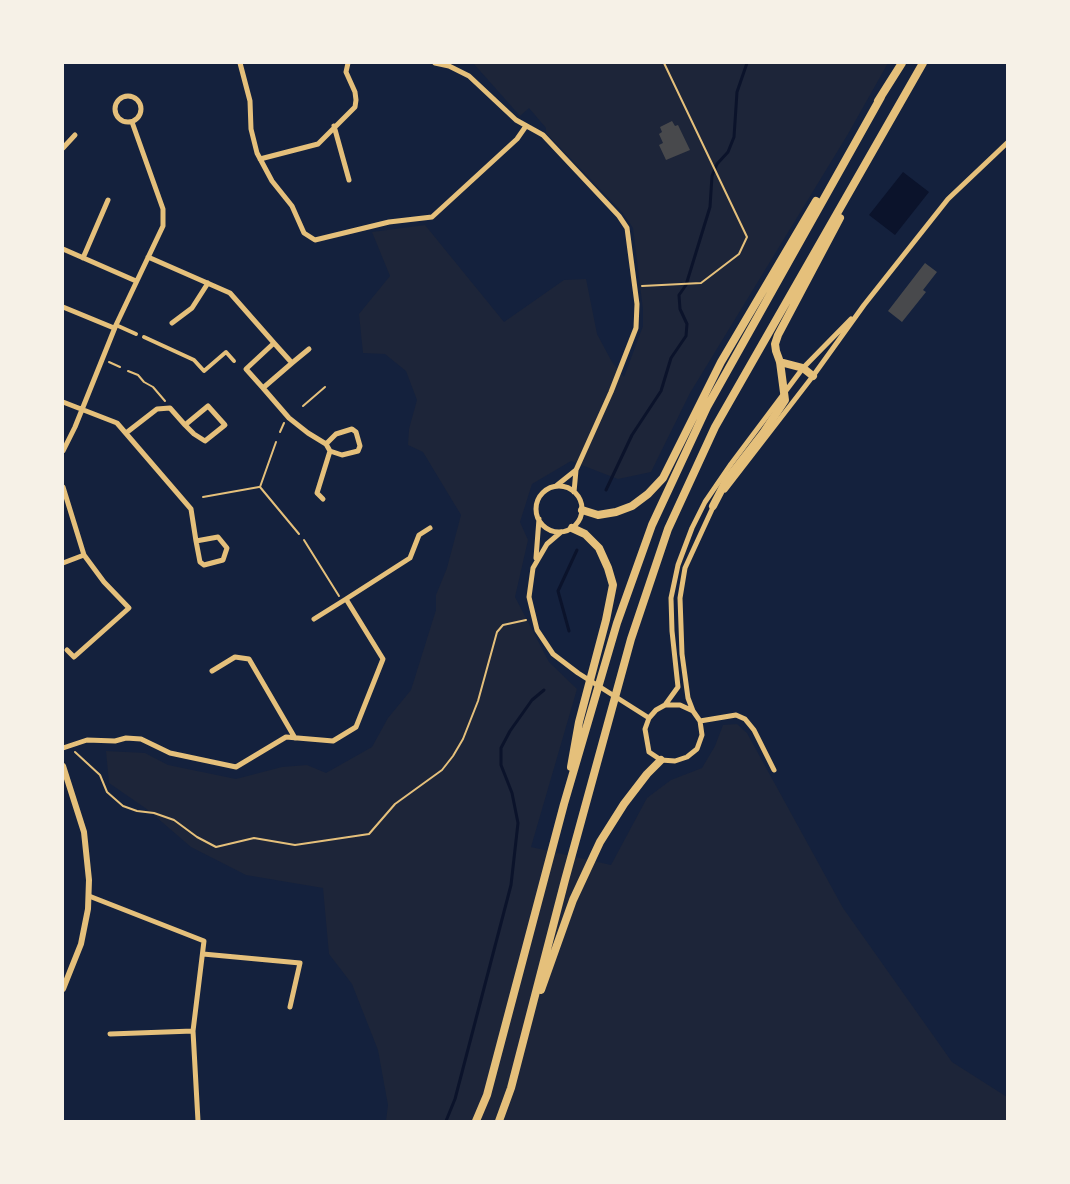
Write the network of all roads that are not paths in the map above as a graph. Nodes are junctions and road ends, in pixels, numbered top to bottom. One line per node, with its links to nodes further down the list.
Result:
1 (240, 63): 14 (street)
2 (348, 63): 9 (street)
3 (435, 63): 10 (street)
4 (902, 63): 6 (highway)
5 (923, 63): 7 (highway)
6 (880, 98): 52 (highway); 74 (highway)
7 (901, 101): 31 (highway); 81 (highway)
8 (132, 122): 8 (street); 18 (street)
9 (334, 126): 14 (street); 15 (street)
10 (526, 126): 14 (street); 46 (street)
11 (75, 135): 13 (street)
12 (1007, 143): 22 (street)
13 (63, 148)
14 (260, 159)
15 (349, 180)
16 (108, 200): 19 (street)
17 (63, 249): 19 (street)
18 (148, 257): 20 (street); 21 (street)
19 (83, 258): 20 (street)
20 (136, 281): 25 (street)
21 (208, 283): 24 (street); 28 (street)
22 (864, 305): 35 (street); 36 (street)
23 (63, 307): 25 (street)
24 (172, 323)
25 (115, 327): 26 (street); 40 (street)
26 (136, 334)
27 (144, 337): 30 (street)
28 (274, 343): 32 (street); 34 (street)
29 (309, 349): 32 (street)
30 (234, 361)
31 (780, 362): 35 (highway); 38 (highway)
32 (292, 363): 37 (street)
33 (238, 367): 34 (street)
34 (246, 369): 37 (street)
35 (803, 369): 36 (highway); 38 (street)
36 (813, 376): 51 (street)
37 (263, 388): 43 (street)
38 (784, 393): 51 (highway); 65 (street)
39 (63, 402): 40 (street)
40 (82, 409): 42 (street); 44 (street)
41 (185, 425): 41 (street); 42 (street)
42 (126, 433): 57 (street)
43 (326, 444): 45 (street); 45 (street)
44 (63, 451)
45 (330, 451): 50 (street)
46 (576, 470): 48 (street); 49 (street)
47 (63, 487): 58 (street)
48 (555, 487): 49 (street); 53 (street)
49 (574, 492): 52 (street)
50 (323, 500)
51 (713, 506): 66 (street)
52 (582, 510): 55 (street)
53 (539, 519): 56 (street); 59 (street)
54 (430, 528): 61 (street)
55 (572, 528): 56 (street); 74 (highway)
56 (561, 532): 59 (street)
57 (196, 542): 57 (street)
58 (84, 555): 60 (street); 63 (street)
59 (536, 559): 67 (street)
60 (63, 563)
61 (344, 600): 62 (street); 69 (street)
62 (314, 619)
63 (68, 650)
64 (212, 671): 69 (street)
65 (665, 705): 66 (street); 67 (street)
66 (693, 711): 68 (street)
67 (649, 718): 71 (street)
68 (700, 721): 71 (street); 73 (street)
69 (295, 738): 70 (street)
70 (66, 747)
71 (661, 760): 81 (highway)
72 (63, 766): 75 (street)
73 (774, 770)
74 (564, 804): 83 (highway)
75 (89, 896): 76 (street); 77 (street)
76 (203, 954): 78 (street); 79 (street)
77 (63, 989)
78 (290, 1007)
79 (193, 1031): 80 (street); 82 (street)
80 (110, 1034)
81 (523, 1041): 84 (highway)
82 (198, 1121)
83 (476, 1121)
84 (499, 1121)

